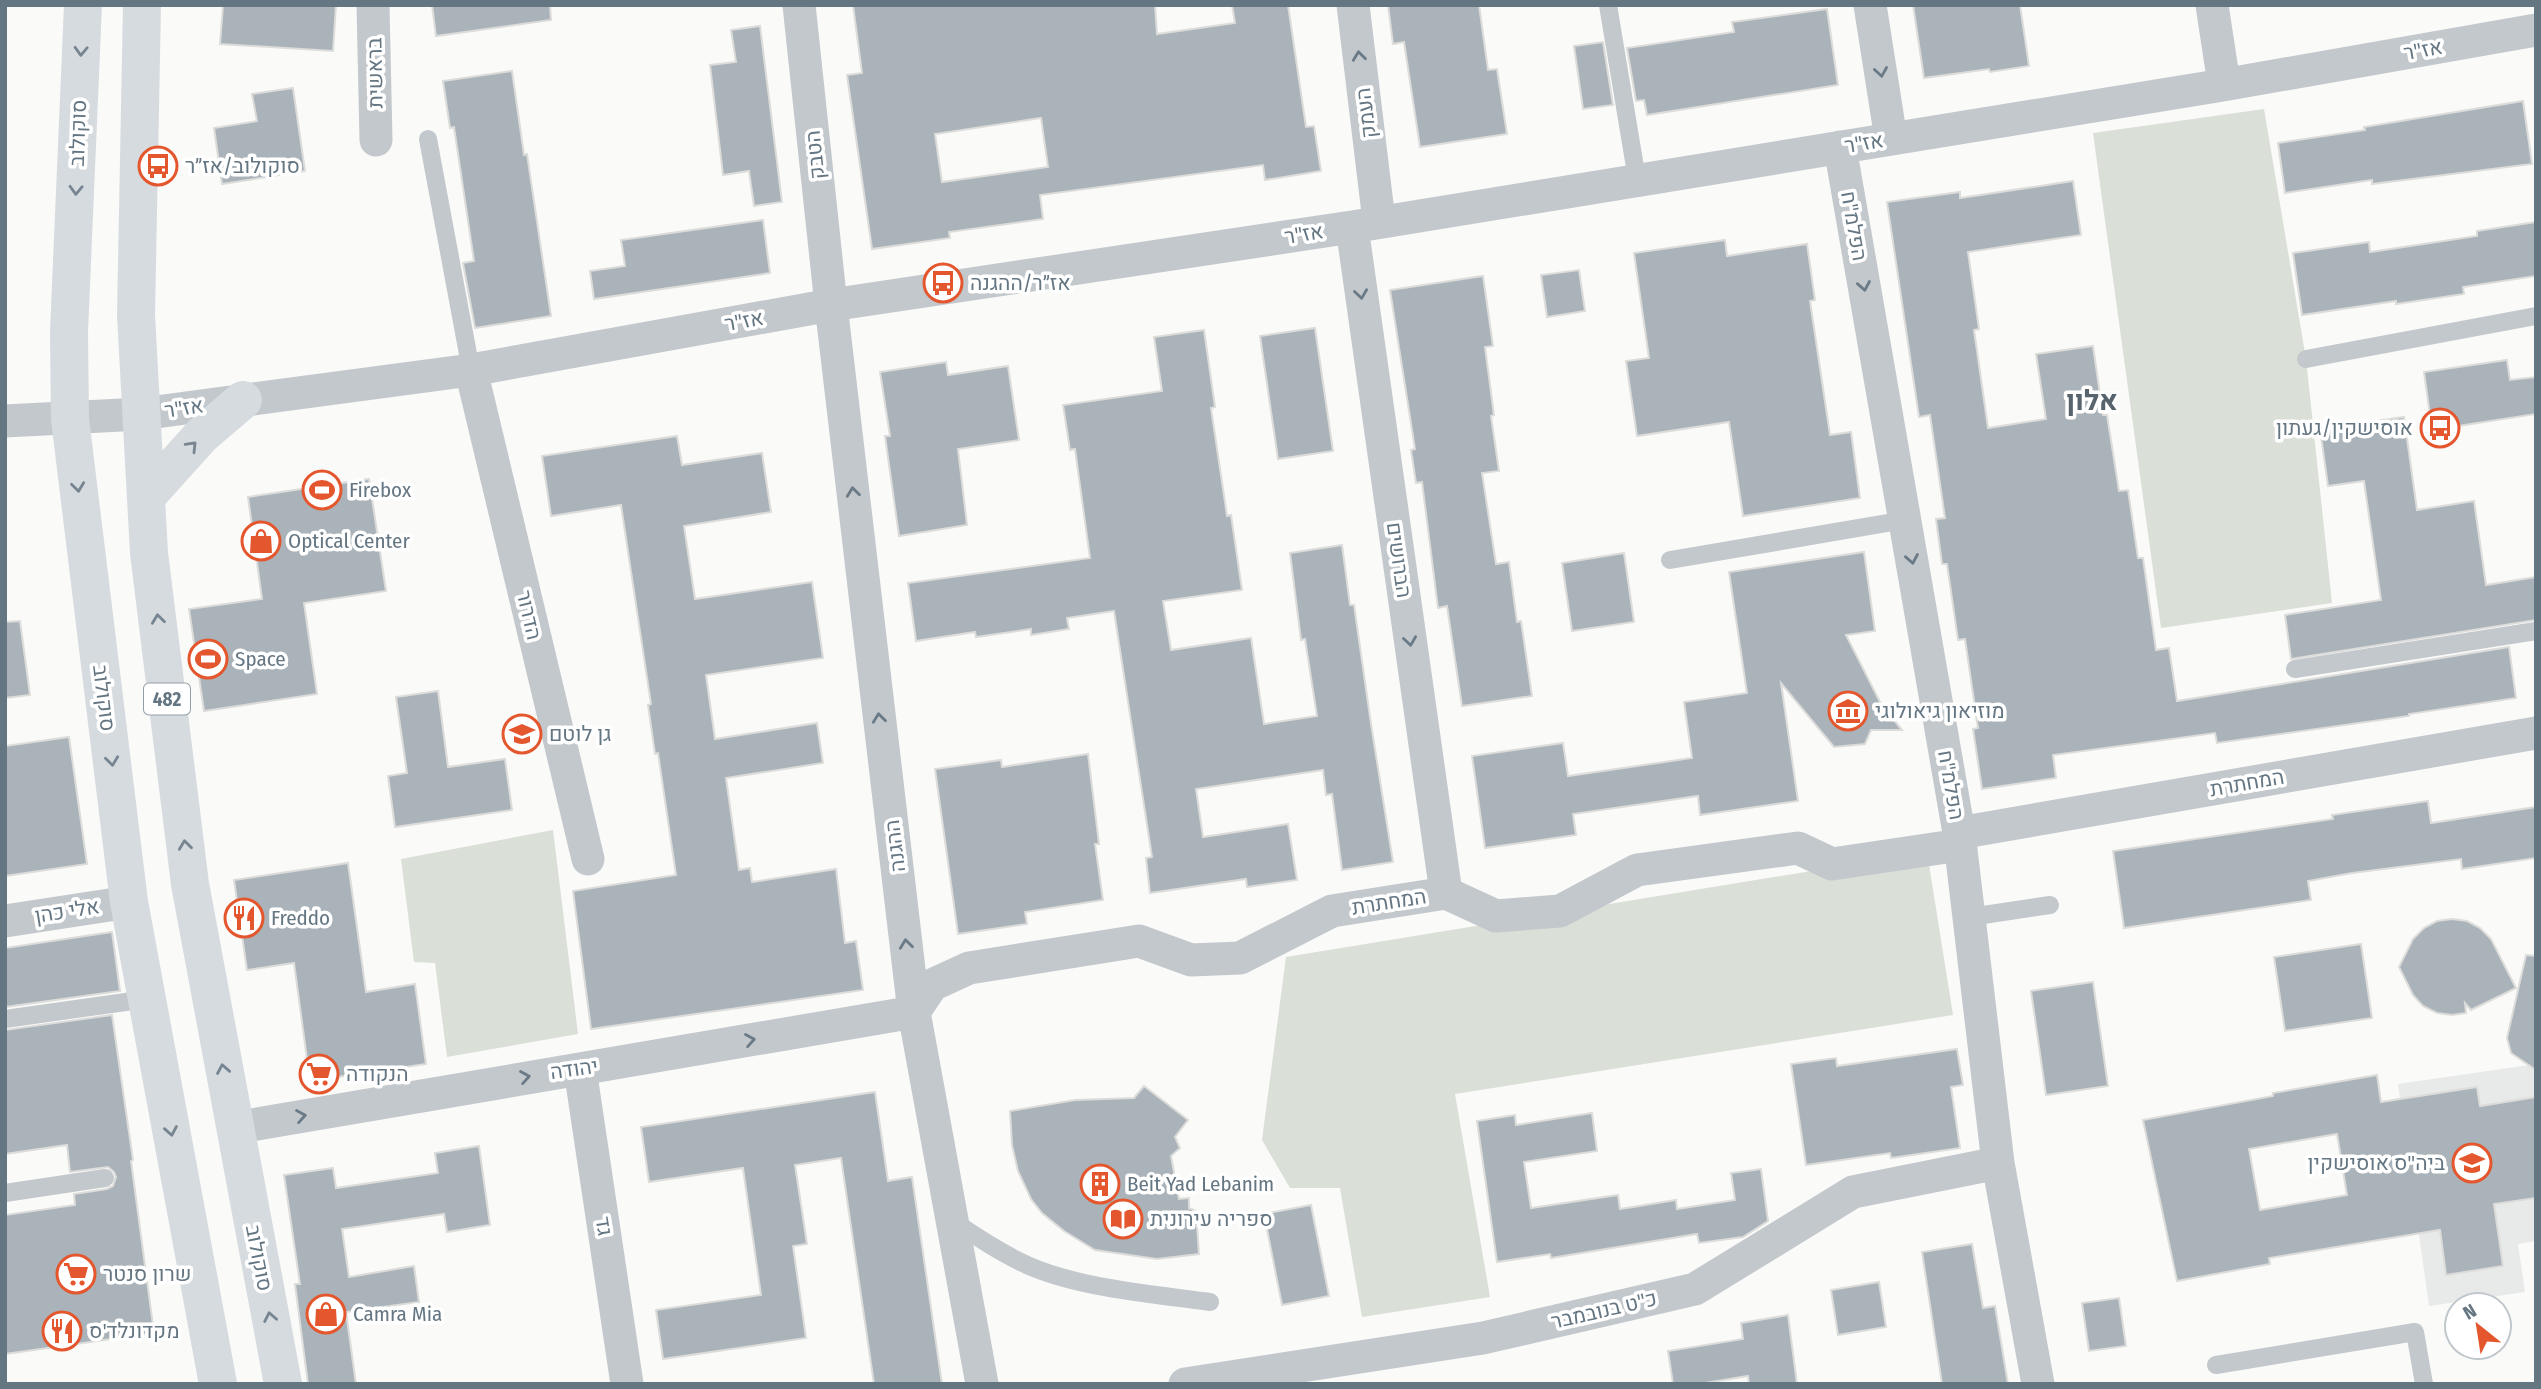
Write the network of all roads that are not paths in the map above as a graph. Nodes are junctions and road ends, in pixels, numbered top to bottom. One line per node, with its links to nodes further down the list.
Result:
1 (83, 5): 23 (main road, סוקולוב, one-way to 23)
2 (142, 5): 22 (main road, סוקולוב / 482)
3 (373, 5): 13 (street, בראשית)
4 (799, 5): 17 (street, הטבק)
5 (1353, 5): 16 (street, העמק, one-way to 5)
6 (1608, 5): 15 (lane)
7 (1870, 5): 12 (street, one-way to 12)
8 (2212, 5): 10 (street)
9 (2536, 30): 10 (street, אז"ר)
10 (2224, 84): 12 (street, אז"ר)
11 (428, 139): 20 (lane)
12 (1891, 139): 14 (street, אז"ר)
13 (376, 140)
14 (1840, 147): 15 (street, אז"ר); 26 (street, הפלמ"ח, one-way to 26)
15 (1637, 179): 16 (street, אז"ר)
16 (1365, 224): 17 (street, אז"ר); 33 (street, הברושים, one-way to 33)
17 (831, 305): 20 (street, אז"ר); 39 (street, ההגנה, one-way to 17)
18 (2536, 316): 19 (lane)
19 (2306, 359)
20 (471, 370): 21 (street, אז"ר); 32 (street, הדרור)
21 (243, 400): 22 (street, אז"ר); 25 (main road, one-way to 21)
22 (141, 414): 23 (street, אז"ר); 25 (main road, סוקולוב / 482)
23 (70, 419): 24 (street, אז"ר); 34 (main road, סוקולוב, one-way to 34)
24 (5, 421)
25 (146, 497): 42 (main road, סוקולוב / 482, one-way to 25)
26 (1905, 520): 27 (lane); 31 (street, הפלמ"ח, one-way to 31)
27 (1670, 560)
28 (2536, 631): 29 (lane)
29 (2295, 669)
30 (2536, 733): 31 (street, המחתרת)
31 (1959, 839): 33 (street, המחתרת); 36 (street, הפלמ"ח)
32 (588, 859)
33 (1446, 893): 39 (street, המחתרת)
34 (129, 902): 37 (street, אלי כהן); 38 (main road, סוקולוב)
35 (2050, 905): 36 (lane)
36 (1970, 917): 43 (street, הפלמ"ח)
37 (5, 921)
38 (147, 999): 40 (lane); 49 (main road, סוקולוב, one-way to 49)
39 (914, 1012): 41 (street, יהודה, one-way to 39); 46 (street, ההגנה)
40 (5, 1019)
41 (580, 1069): 42 (street, יהודה, one-way to 41); 51 (street, גד)
42 (234, 1128): 50 (main road, סוקולוב / 482, one-way to 42)
43 (1998, 1163): 53 (street, כ"ט בנובמבר); 54 (street, הפלמ"ח)
44 (105, 1178): 45 (lane)
45 (5, 1193)
46 (952, 1221): 47 (lane); 52 (street, ההגנה)
47 (1210, 1303)
48 (2216, 1365): 55 (lane)
49 (218, 1384)
50 (282, 1384)
51 (627, 1384)
52 (982, 1384)
53 (1185, 1384)
54 (2038, 1384)
55 (2424, 1384)

